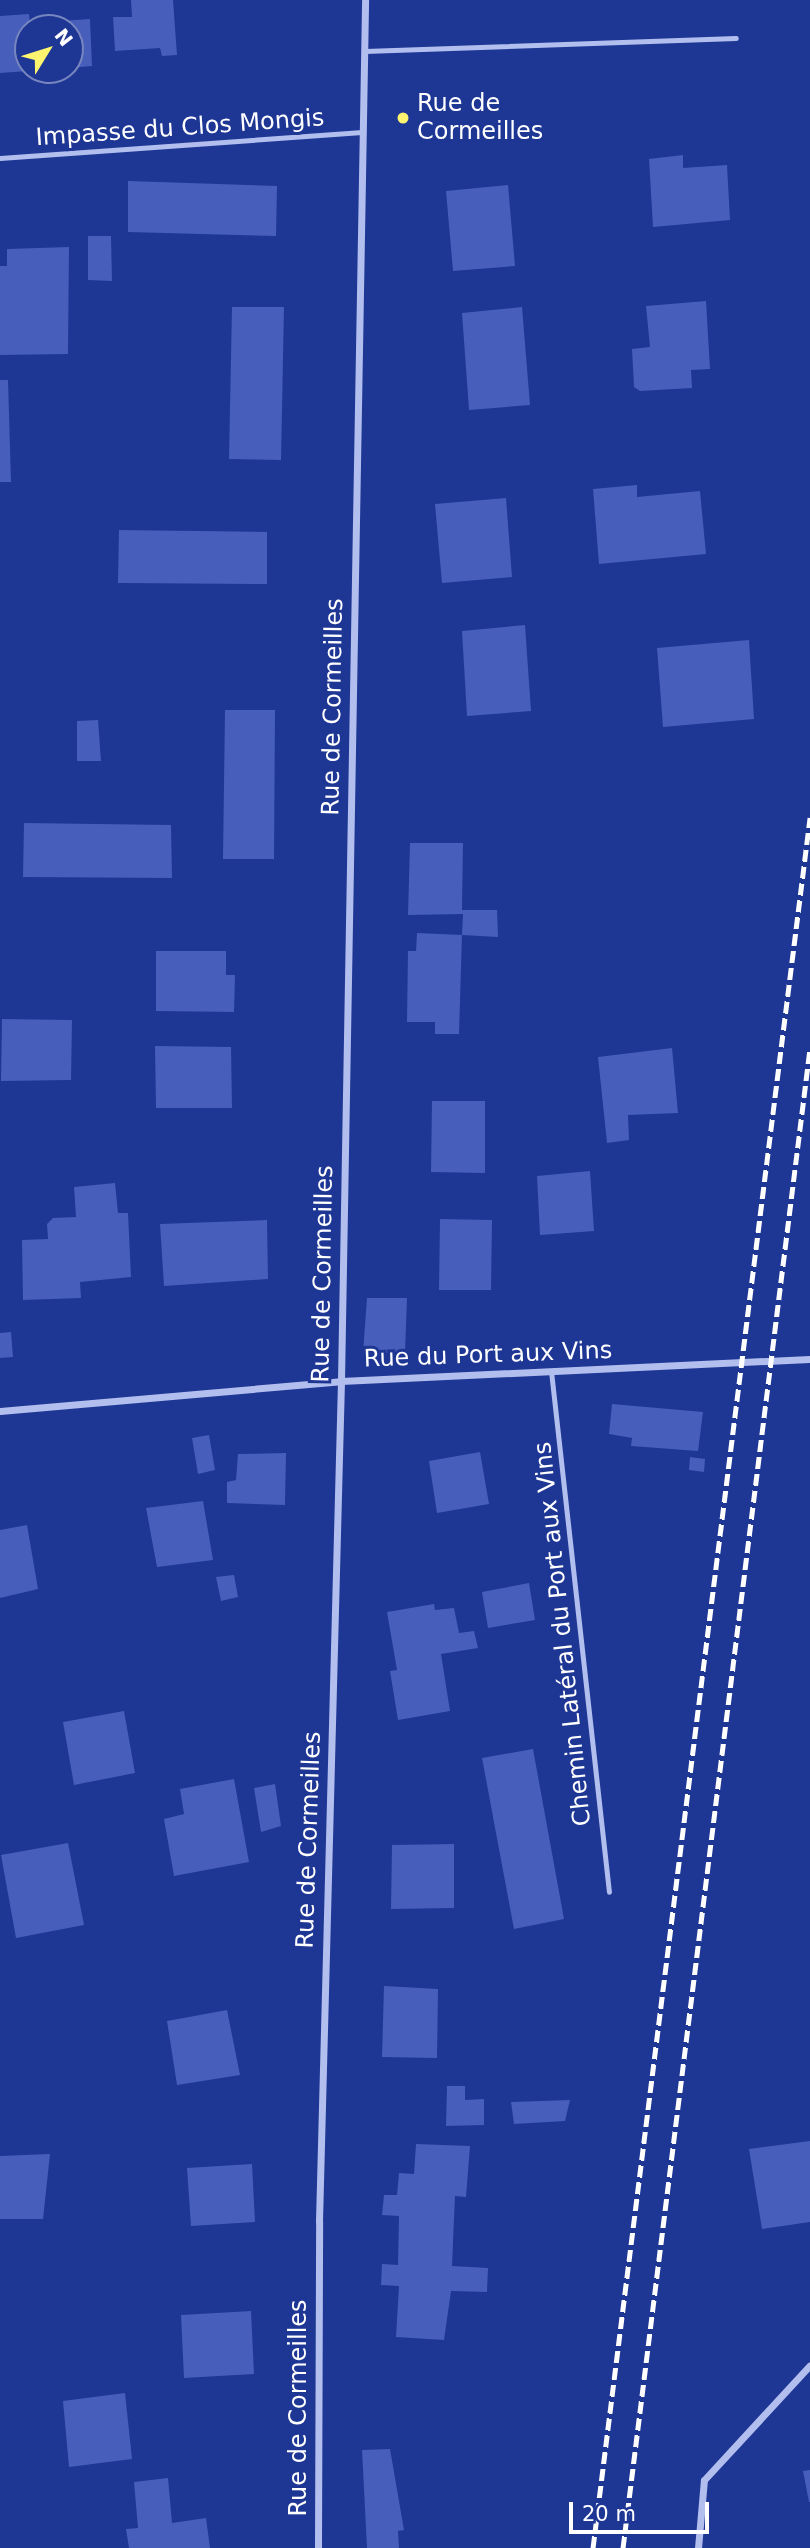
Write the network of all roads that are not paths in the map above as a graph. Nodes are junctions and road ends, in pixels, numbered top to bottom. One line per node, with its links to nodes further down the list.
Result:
1 (365, 0): 3 (street, Rue de Cormeilles)
2 (736, 38): 3 (lane)
3 (365, 51): 4 (street, Rue de Cormeilles)
4 (362, 132): 5 (lane, Impasse du Clos Mongis); 8 (street, Rue de Cormeilles)
5 (0, 158)
6 (810, 1359): 7 (street, Rue du Port aux Vins)
7 (551, 1371): 8 (street, Rue du Port aux Vins); 10 (lane, Chemin Latéral du Port aux Vins)
8 (341, 1381): 9 (street, Rue du Port aux Vins); 12 (street, Rue de Cormeilles)
9 (0, 1411)
10 (610, 1892)
11 (810, 2365): 13 (street)
12 (318, 2548)
13 (698, 2548)

